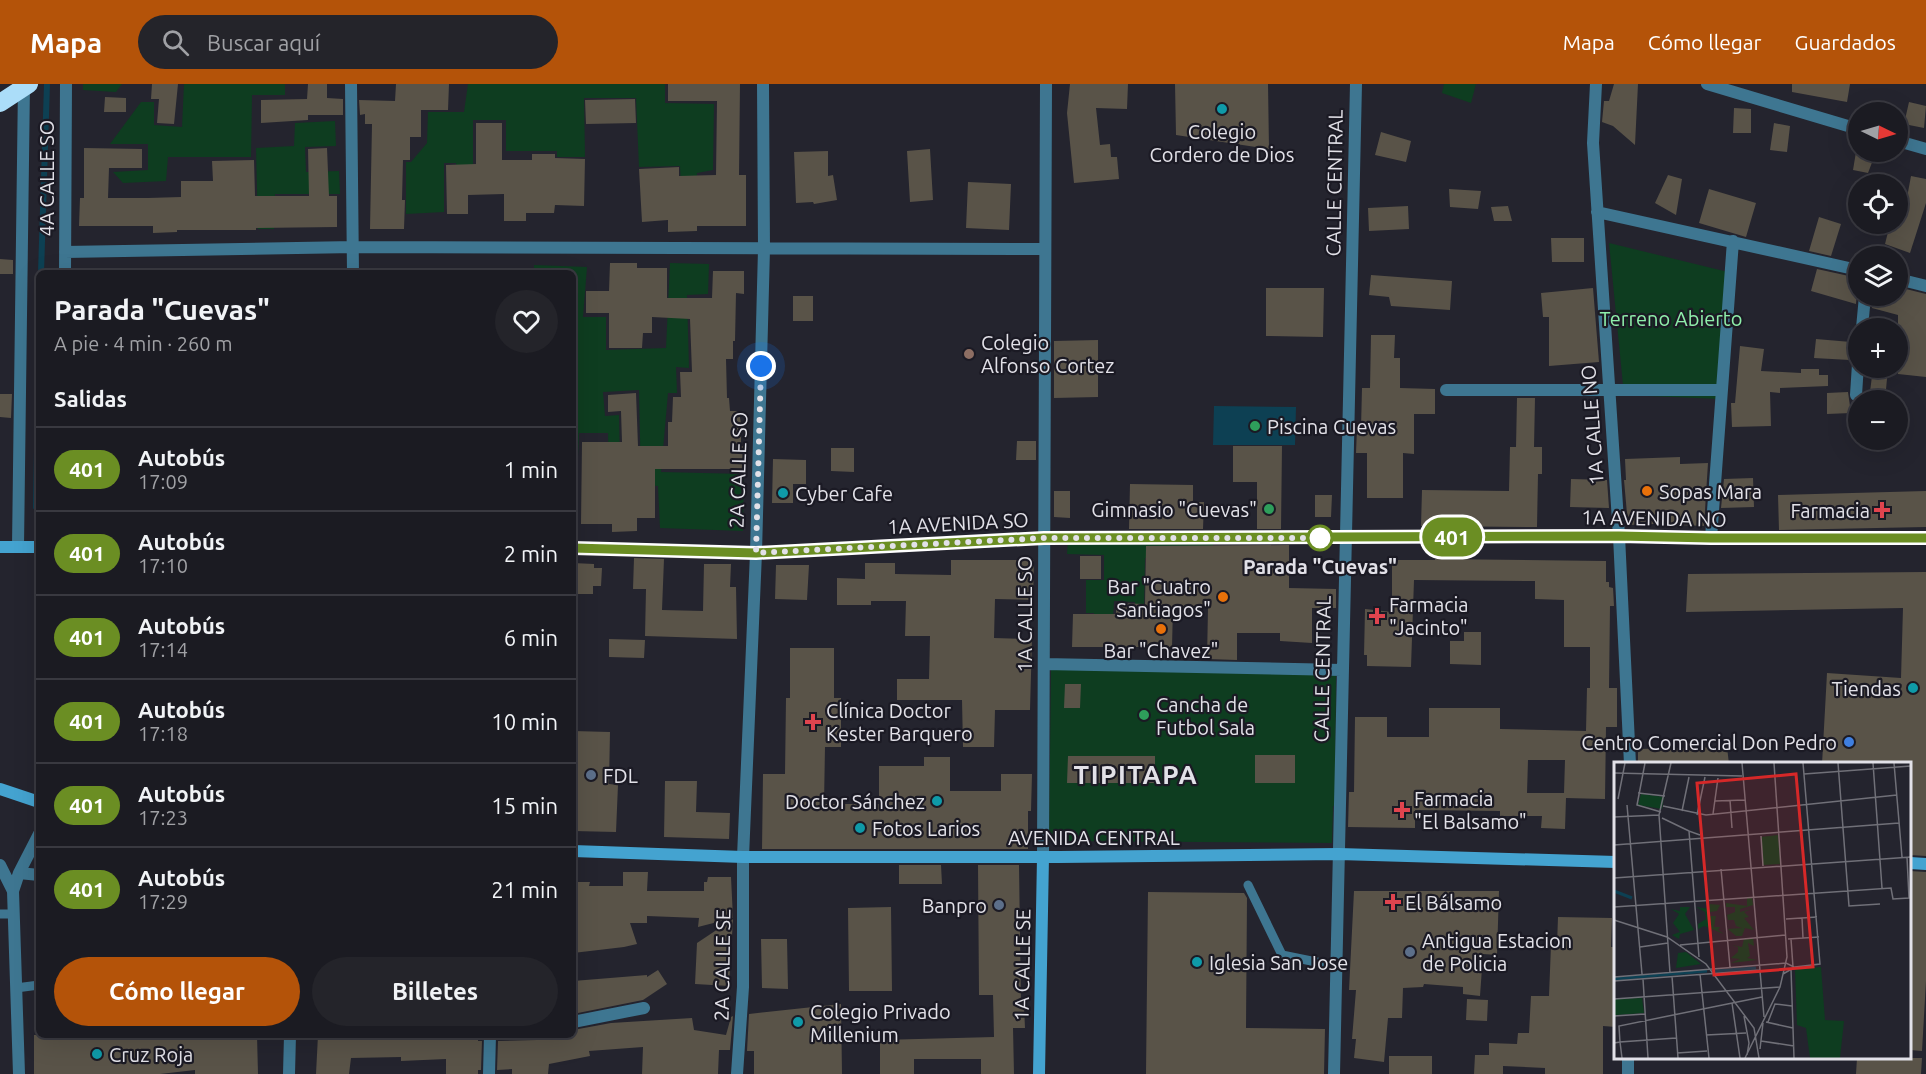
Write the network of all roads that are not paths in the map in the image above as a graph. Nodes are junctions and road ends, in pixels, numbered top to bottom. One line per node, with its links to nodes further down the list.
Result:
1 (66, 84): 18 (street, 4A CALLE SO)
2 (351, 84): 15 (street)
3 (763, 84): 16 (street, 2A CALLE SO)
4 (1046, 84): 17 (street, 1A CALLE SO)
5 (1356, 84): 29 (street, CALLE CENTRAL)
6 (1596, 84): 13 (street, 1A CALLE NO)
7 (1707, 84): 10 (street)
8 (26, 85): 9 (highway); 33 (street)
9 (0, 104)
10 (1848, 126)
11 (1908, 144): 12 (street)
12 (1926, 149)
13 (1597, 212): 14 (street); 25 (street, 1A CALLE NO)
14 (1733, 241): 19 (street); 26 (street)
15 (354, 247): 16 (street); 18 (street); 21 (street)
16 (764, 249): 17 (street); 36 (street, 2A CALLE SO)
17 (1046, 249): 28 (street, 1A CALLE SO)
18 (65, 252): 20 (street, 4A CALLE SO)
19 (1848, 268)
20 (65, 270)
21 (353, 270)
22 (1908, 282): 23 (street)
23 (1926, 286)
24 (1446, 390): 25 (street)
25 (1610, 390): 26 (street); 27 (street, 1A CALLE NO)
26 (1722, 390): 30 (street)
27 (1619, 536): 29 (street, 1A AVENIDA NO); 30 (street, 1A AVENIDA NO); 39 (street, 1A CALLE NO)
28 (1044, 538): 29 (street, 1A AVENIDA SO); 36 (street, 1A AVENIDA SO); 37 (street, 1A CALLE SO)
29 (1345, 538): 38 (street, CALLE CENTRAL)
30 (1711, 538): 31 (street, 1A AVENIDA NO)
31 (1926, 538)
32 (0, 547): 33 (street)
33 (18, 547): 34 (street)
34 (36, 547)
35 (576, 548): 36 (street, 1A AVENIDA SO)
36 (756, 553): 45 (street, 2A CALLE SO)
37 (1044, 664): 38 (street); 46 (street, 1A CALLE SO)
38 (1342, 670): 44 (street, CALLE CENTRAL)
39 (1630, 762)
40 (0, 789): 41 (street)
41 (36, 801)
42 (36, 840): 51 (street)
43 (576, 850): 45 (street, AVENIDA CENTRAL)
44 (1339, 854): 46 (street, AVENIDA CENTRAL); 47 (street, AVENIDA CENTRAL); 57 (street, CALLE CENTRAL)
45 (743, 856): 46 (street, AVENIDA CENTRAL); 67 (street, 2A CALLE SE)
46 (1043, 857): 68 (street, 1A CALLE SE)
47 (1614, 862)
48 (1911, 863): 49 (street)
49 (1926, 864)
50 (0, 865): 54 (street)
51 (19, 873): 52 (street); 54 (street)
52 (36, 875)
53 (1248, 885): 57 (lane)
54 (13, 891): 56 (street)
55 (0, 914): 56 (lane)
56 (14, 914): 59 (street)
57 (1336, 966): 69 (street, CALLE CENTRAL)
58 (36, 985): 59 (lane)
59 (16, 988): 64 (street)
60 (644, 1008): 61 (street)
61 (576, 1021)
62 (290, 1038): 65 (street)
63 (493, 1038): 66 (street)
64 (19, 1074)
65 (289, 1074)
66 (489, 1074)
67 (737, 1074)
68 (1039, 1074)
69 (1334, 1074)

